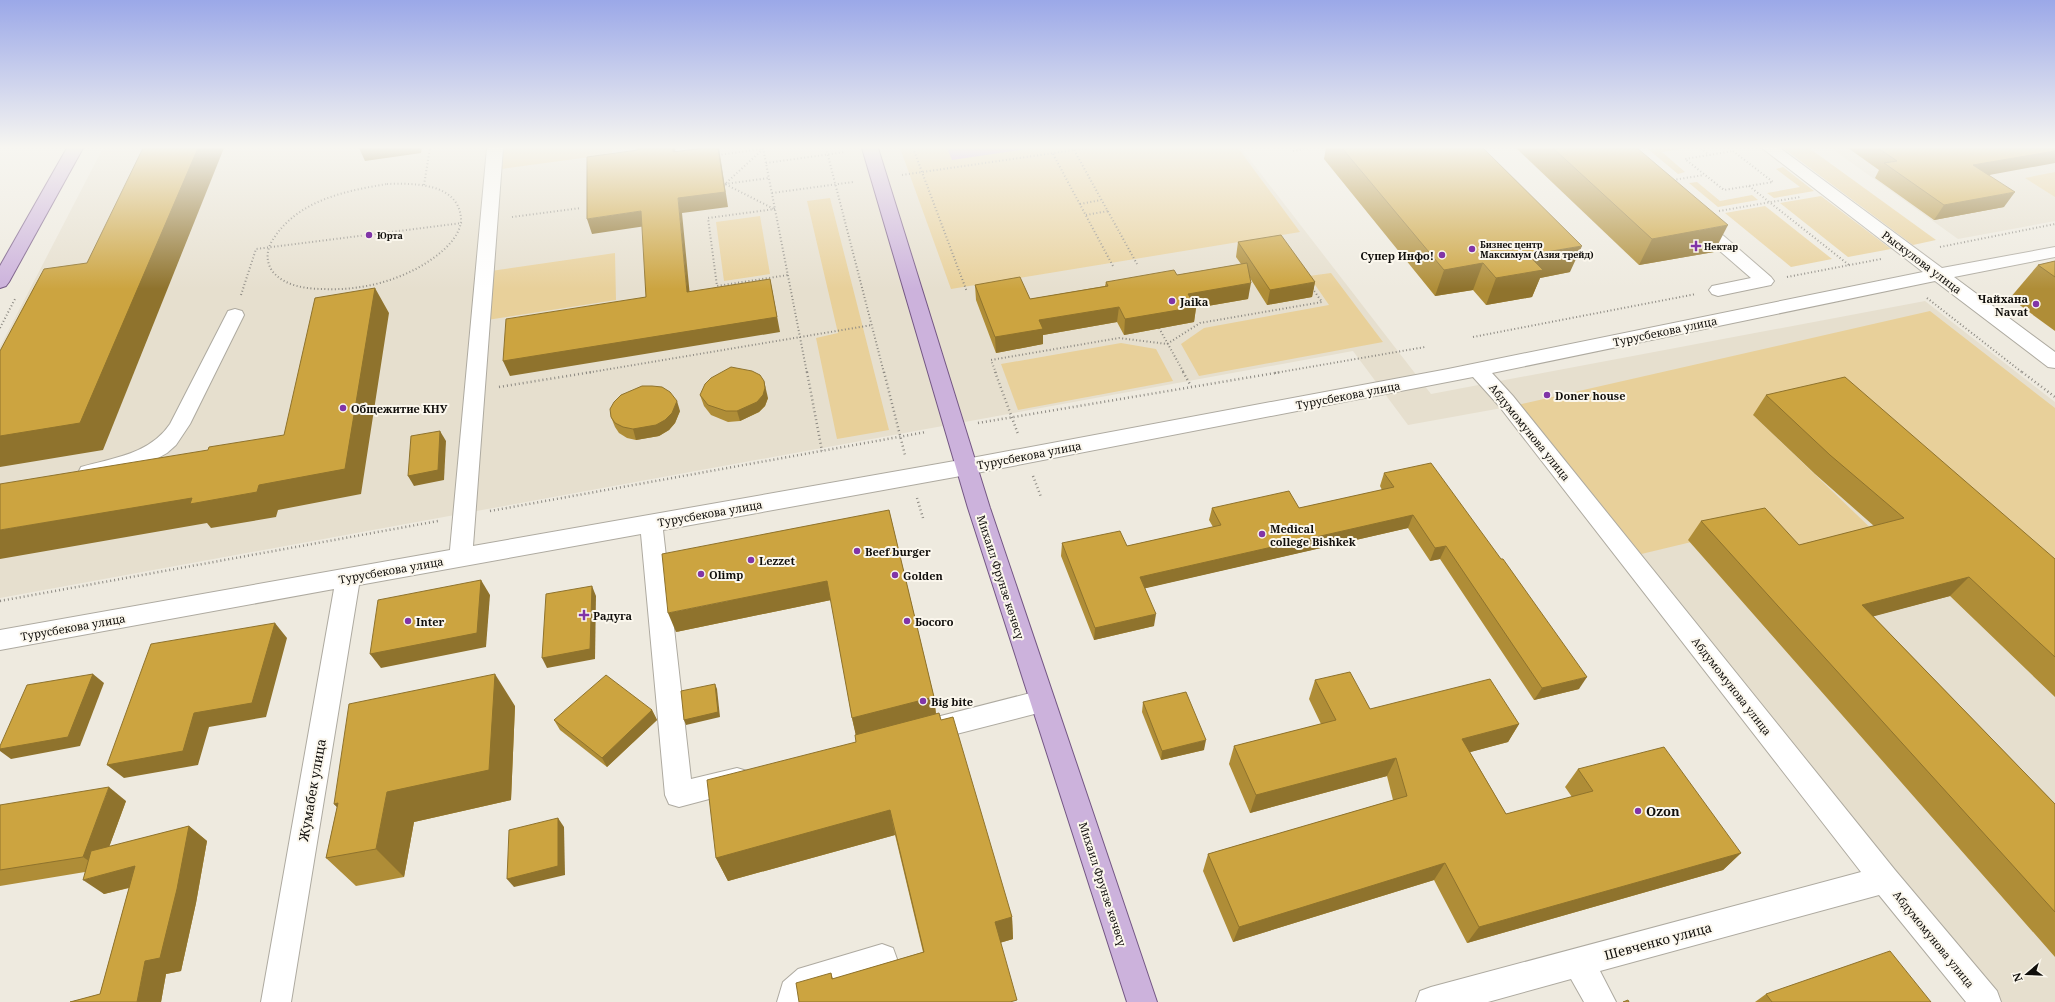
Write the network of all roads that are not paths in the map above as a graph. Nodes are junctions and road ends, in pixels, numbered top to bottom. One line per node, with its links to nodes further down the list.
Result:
1 (49, 195): 8 (main road)
2 (491, 195): 16 (street)
3 (884, 195): 13 (main road, Михаил Фрунзе көчөсү)
4 (1832, 195): 7 (street, Рыскулова улица)
5 (1684, 211): 10 (street)
6 (2055, 252): 7 (street, Турусбекова улица)
7 (1938, 274): 10 (street, Турусбекова улица); 11 (street, Рыскулова улица)
8 (0, 282)
9 (235, 315): 14 (street)
10 (1746, 315): 12 (street, Турусбекова улица)
11 (2055, 362)
12 (1478, 370): 13 (street, Турусбекова улица); 22 (street, Абдумомунова улица)
13 (966, 467): 15 (street, Турусбекова улица); 19 (main road, Михаил Фрунзе көчөсү)
14 (74, 476)
15 (651, 524): 16 (street, Турусбекова улица); 21 (street)
16 (461, 558): 17 (street, Турусбекова улица)
17 (348, 578): 18 (street, Турусбекова улица); 25 (street, Жумабек улица)
18 (0, 640)
19 (1042, 701): 20 (street); 27 (main road, Михаил Фрунзе көчөсү)
20 (901, 738)
21 (755, 775)
22 (1885, 880): 24 (street, Шевченко улица); 30 (street, Абдумомунова улица)
23 (882, 959): 26 (street)
24 (1578, 963): 28 (street, Шевченко улица); 29 (street)
25 (276, 1002)
26 (792, 1002)
27 (1142, 1002)
28 (1431, 1002)
29 (1600, 1002)
30 (1986, 1002)

